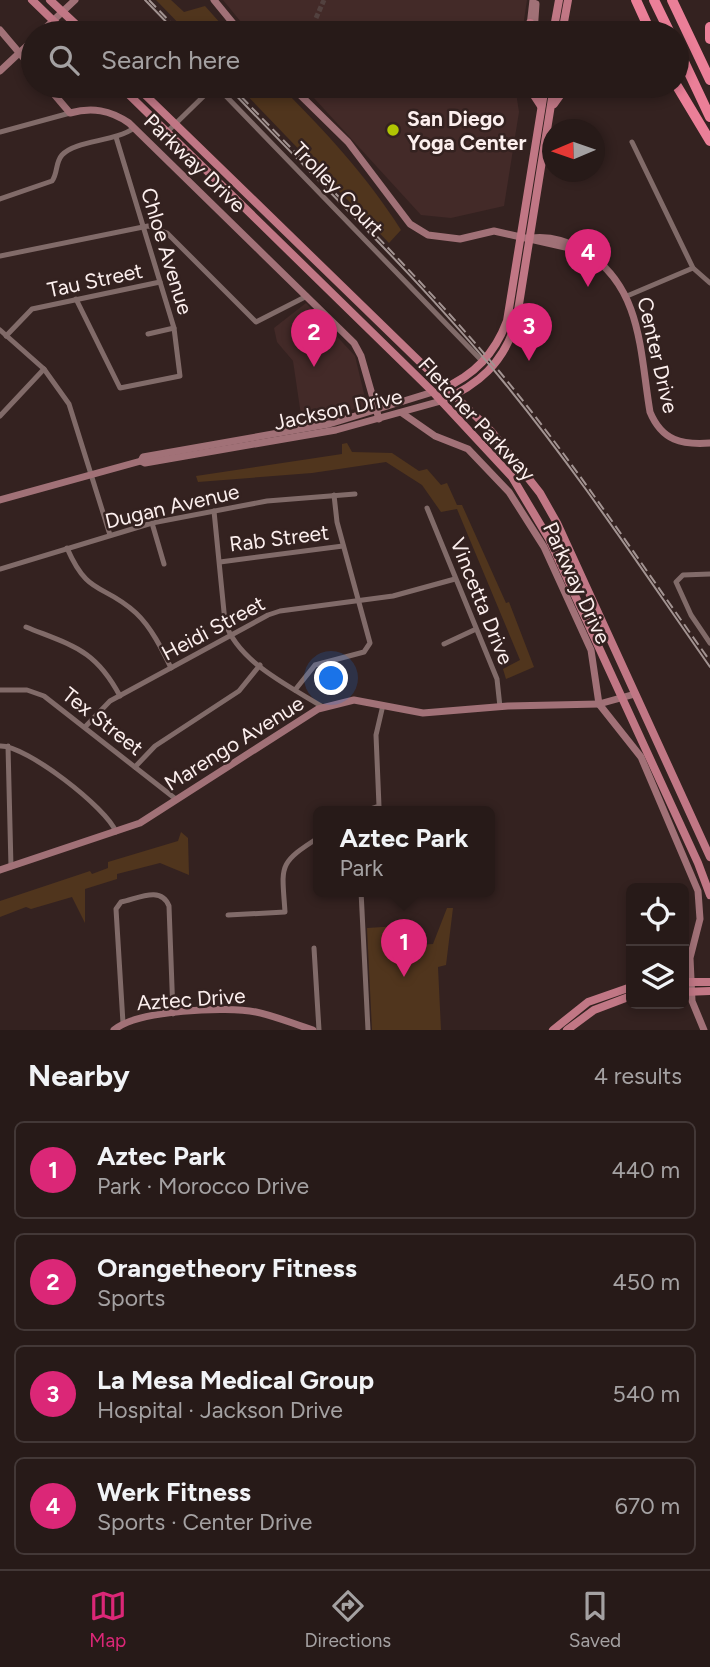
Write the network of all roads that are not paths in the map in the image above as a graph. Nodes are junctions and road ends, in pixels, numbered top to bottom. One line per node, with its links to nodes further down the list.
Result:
1 (32, 0): 12 (main road)
2 (50, 0): 11 (main road)
3 (75, 0): 11 (street)
4 (215, 0): 14 (street)
5 (534, 0): 15 (street); 16 (street)
6 (559, 0): 17 (main road)
7 (568, 0): 18 (main road)
8 (636, 0): 19 (highway)
9 (654, 0): 20 (highway)
10 (672, 0): 21 (highway)
11 (61, 12): 12 (street); 13 (main road)
12 (52, 19)
13 (71, 21)
14 (232, 21)
15 (530, 21)
16 (532, 21)
17 (556, 21)
18 (559, 21)
19 (645, 21)
20 (664, 21)
21 (682, 21)
22 (710, 27): 25 (highway)
23 (0, 30): 26 (street)
24 (689, 36): 29 (highway)
25 (710, 39)
26 (21, 54): 27 (street)
27 (0, 71)
28 (689, 72): 44 (highway)
29 (710, 80)
30 (57, 98): 42 (street)
31 (132, 98): 48 (main road, Fletcher Parkway)
32 (148, 98): 45 (main road, Fletcher Parkway)
33 (201, 98): 45 (street, Trolley Court)
34 (228, 98): 69 (street, Trolley Court)
35 (303, 98): 56 (street, Center Drive)
36 (538, 98): 41 (main road)
37 (543, 98): 41 (main road, Jackson Drive)
38 (552, 98): 43 (main road, Jackson Drive)
39 (557, 98): 43 (main road)
40 (684, 98): 51 (highway)
41 (541, 108): 49 (main road, Jackson Drive)
42 (70, 113): 46 (street, Parkway Drive); 47 (street)
43 (549, 117)
44 (710, 117)
45 (174, 124): 48 (street, Trolley Court); 71 (main road, Fletcher Parkway)
46 (134, 128): 50 (street); 62 (street, Parkway Drive)
47 (0, 132)
48 (167, 132): 72 (main road, Fletcher Parkway)
49 (537, 132): 53 (main road); 56 (main road, Jackson Drive)
50 (116, 137): 54 (street); 55 (street, Chloe Avenue)
51 (710, 141)
52 (632, 142): 59 (street)
53 (542, 164): 57 (main road, Jackson Drive)
54 (0, 199)
55 (142, 227): 58 (street); 60 (street, Chloe Avenue); 62 (street)
56 (520, 236): 57 (street, Center Drive); 69 (main road, Jackson Drive)
57 (530, 238): 63 (street, Center Drive); 73 (main road, Jackson Drive)
58 (0, 256)
59 (693, 268): 61 (street); 63 (street)
60 (160, 282): 64 (street, Tau Street); 65 (street, Chloe Avenue)
61 (710, 283)
62 (307, 296): 78 (street, Parkway Drive)
63 (628, 297): 83 (street, Center Drive)
64 (76, 299): 65 (street, Chloe Avenue); 68 (street, Tau Street)
65 (174, 328): 67 (street)
66 (0, 330): 68 (street)
67 (148, 334)
68 (6, 336): 70 (street)
69 (483, 362): 71 (main road, Jackson Drive)
70 (44, 369): 77 (street); 85 (street)
71 (445, 387): 72 (main road, Jackson Drive); 73 (main road, Fletcher Parkway)
72 (433, 392): 74 (main road, Fletcher Parkway); 78 (street, Jackson Drive)
73 (453, 396): 74 (main road, Jackson Drive); 110 (main road, Fletcher Parkway)
74 (441, 401): 76 (street, Jackson Drive); 112 (main road, Fletcher Parkway)
75 (0, 404): 77 (street)
76 (421, 408): 79 (street, Jackson Drive); 82 (street)
77 (6, 410): 80 (street)
78 (376, 410): 81 (street, Parkway Drive); 84 (street, Jackson Drive)
79 (402, 413): 81 (street, Jackson Drive); 82 (street, Parkway Drive)
80 (0, 416)
81 (379, 419): 84 (street, Jackson Drive)
82 (421, 424): 113 (street, Parkway Drive)
83 (710, 443)
84 (141, 461): 85 (street, Jackson Drive)
85 (90, 472): 88 (street, Jackson Drive); 92 (street)
86 (355, 494): 87 (street, Dugan Avenue)
87 (334, 495): 90 (street, Dugan Avenue); 93 (street)
88 (0, 500)
89 (427, 508): 99 (street, Vincetta Drive)
90 (214, 511): 91 (street, Dugan Avenue); 95 (street)
91 (152, 523): 92 (street, Dugan Avenue); 96 (street)
92 (110, 535): 94 (street, Dugan Avenue)
93 (343, 546): 95 (street, Rab Street); 100 (street)
94 (67, 548): 97 (street, Dugan Avenue); 107 (street)
95 (219, 562): 103 (street)
96 (164, 564)
97 (0, 569)
98 (710, 574): 104 (street)
99 (455, 579): 100 (street, Heidi Street); 102 (street, Vincetta Drive)
100 (359, 601): 103 (street, Heidi Street); 109 (street)
101 (26, 627): 111 (street)
102 (474, 630): 105 (street); 116 (street, Vincetta Drive)
103 (230, 636): 106 (street); 107 (street, Heidi Street)
104 (710, 643)
105 (444, 644)
106 (260, 666): 109 (street); 120 (street)
107 (171, 668): 111 (street, Heidi Street)
108 (0, 690): 117 (street, Tex Street)
109 (295, 690): 115 (street)
110 (633, 691): 112 (street, Marengo Avenue); 125 (main road, Fletcher Parkway)
111 (120, 696): 117 (street, Heidi Street)
112 (620, 696): 113 (street, Marengo Avenue); 128 (main road, Fletcher Parkway)
113 (599, 704): 116 (street, Marengo Avenue); 132 (street, Parkway Drive)
114 (383, 705): 115 (street, Marengo Avenue); 116 (street, Marengo Avenue); 122 (street)
115 (323, 707): 121 (street, Marengo Avenue)
116 (500, 707)
117 (85, 727): 120 (street, Tex Street)
118 (0, 746): 119 (street)
119 (8, 746): 123 (street); 126 (street)
120 (135, 766): 121 (street, Tex Street)
121 (177, 800): 123 (street, Marengo Avenue)
122 (379, 806)
123 (116, 832): 126 (street, Marengo Avenue)
124 (313, 842): 130 (street)
125 (710, 858)
126 (11, 867): 127 (street, Marengo Avenue)
127 (0, 870)
128 (710, 895)
129 (361, 897): 145 (street)
130 (228, 915)
131 (314, 948): 144 (street)
132 (689, 963)
133 (689, 982): 134 (main road)
134 (710, 982)
135 (626, 989): 146 (main road)
136 (710, 991): 137 (main road)
137 (689, 992)
138 (689, 995): 148 (street, Parkway Drive)
139 (626, 998): 147 (main road)
140 (173, 1014): 141 (street, Aztec Drive); 141 (street); 143 (street, Aztec Drive)
141 (123, 1023): 142 (street, Aztec Drive)
142 (114, 1030)
143 (313, 1030)
144 (319, 1030)
145 (368, 1030)
146 (553, 1030)
147 (567, 1030)
148 (704, 1030)

